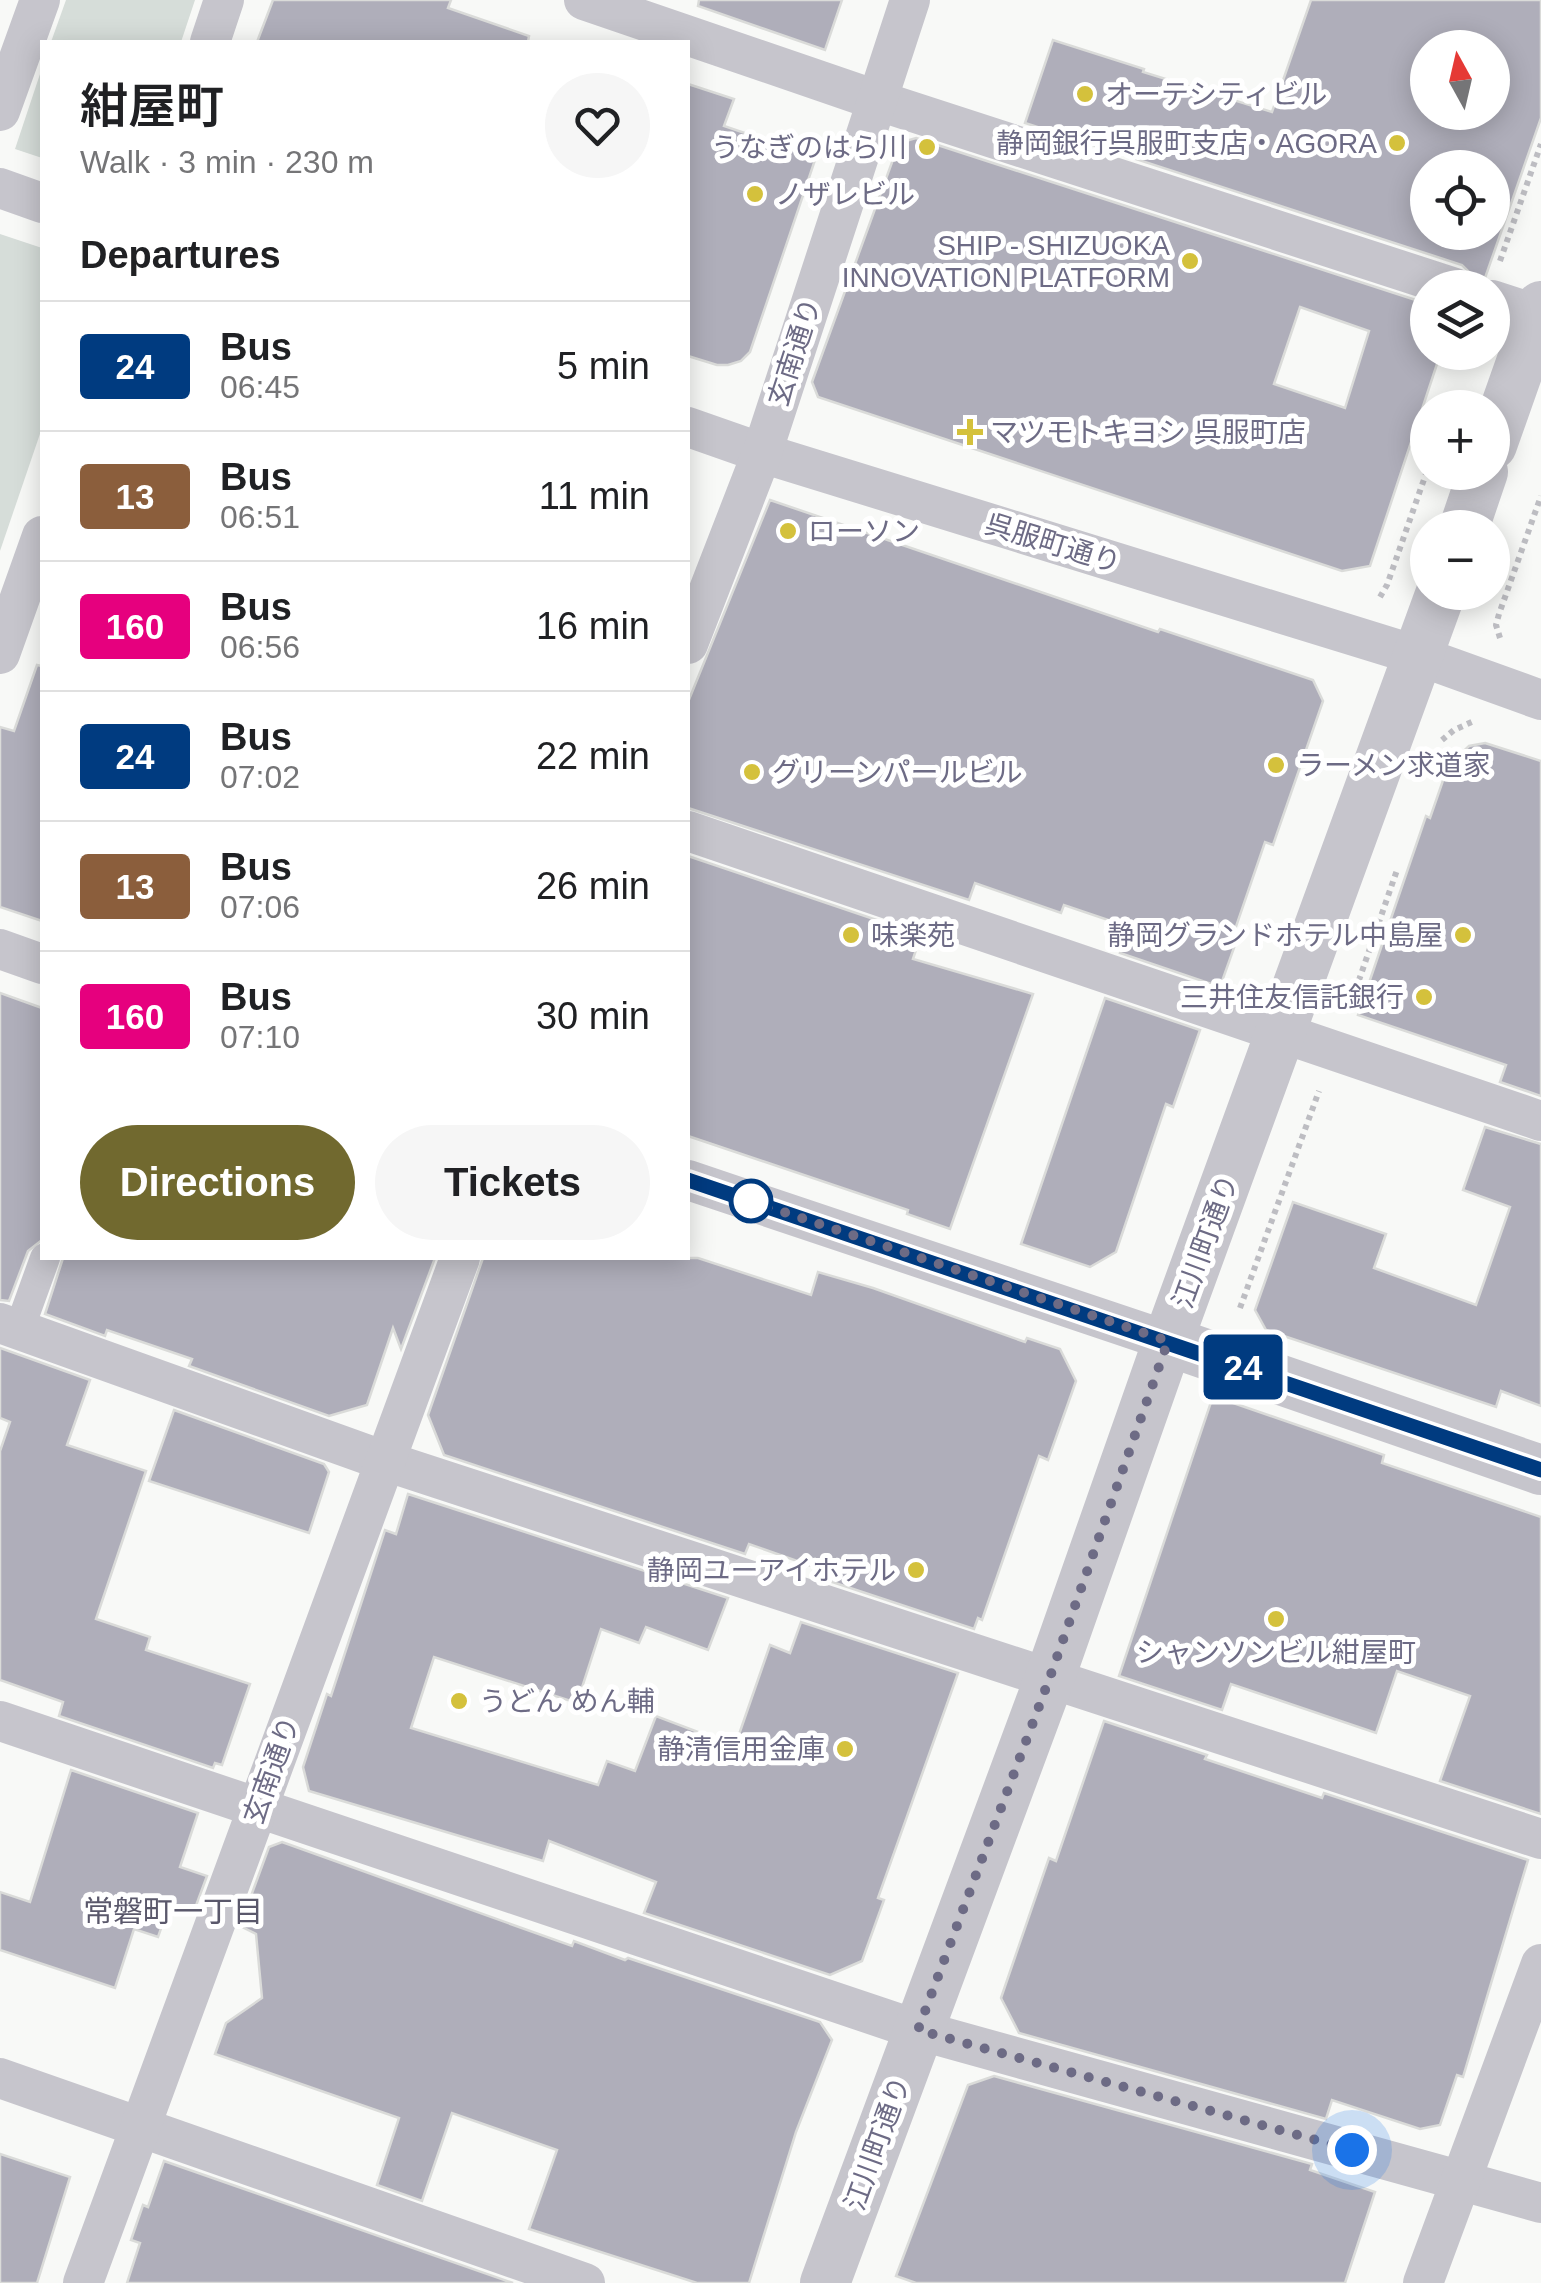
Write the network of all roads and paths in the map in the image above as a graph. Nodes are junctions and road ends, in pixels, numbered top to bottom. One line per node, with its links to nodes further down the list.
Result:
1 (40, 0): 7 (street)
2 (224, 0): 5 (street)
3 (584, 0): 6 (street)
4 (910, 0): 6 (street, 玄南通り)
5 (211, 40)
6 (876, 100): 11 (street); 15 (street, 玄南通り)
7 (0, 111)
8 (1541, 144): 12 (path)
9 (0, 188): 10 (street)
10 (40, 202)
11 (1410, 273)
12 (1517, 298): 13 (street)
13 (1501, 390)
14 (690, 428): 15 (street, 呉服町通り)
15 (762, 453): 20 (street, 玄南通り); 23 (street, 呉服町通り)
16 (1541, 496): 21 (path)
17 (40, 543): 19 (street)
18 (1435, 610): 23 (street, 江川町通り)
19 (20, 612): 22 (street)
20 (690, 639)
21 (1512, 646)
22 (0, 654)
23 (1419, 656): 24 (street, 呉服町通り); 31 (street, 江川町通り)
24 (1541, 700)
25 (1486, 723): 26 (path)
26 (1435, 758)
27 (690, 832): 31 (street)
28 (1397, 868): 32 (path)
29 (0, 949): 30 (street)
30 (40, 963)
31 (1281, 1033): 32 (street); 39 (street, 江川町通り)
32 (1334, 1051): 33 (street); 37 (path)
33 (1541, 1121)
34 (690, 1181): 39 (street)
35 (44, 1260): 38 (street)
36 (459, 1260): 40 (street, 玄南通り)
37 (1240, 1308)
38 (10, 1327): 40 (street)
39 (1168, 1341): 41 (street); 42 (street, 江川町通り)
40 (385, 1461): 42 (street); 44 (street, 玄南通り)
41 (1541, 1470)
42 (1050, 1677): 45 (street); 47 (street, 江川町通り)
43 (0, 1720): 44 (street)
44 (257, 1808): 47 (street); 49 (street, 玄南通り)
45 (1541, 1839)
46 (1541, 1964): 50 (street)
47 (918, 2030): 50 (street); 54 (street, 江川町通り)
48 (0, 2078): 49 (street)
49 (139, 2128): 52 (street, 玄南通り); 53 (street)
50 (1461, 2180): 51 (street); 55 (street)
51 (1541, 2203)
52 (83, 2283)
53 (585, 2283)
54 (825, 2283)
55 (1423, 2283)

